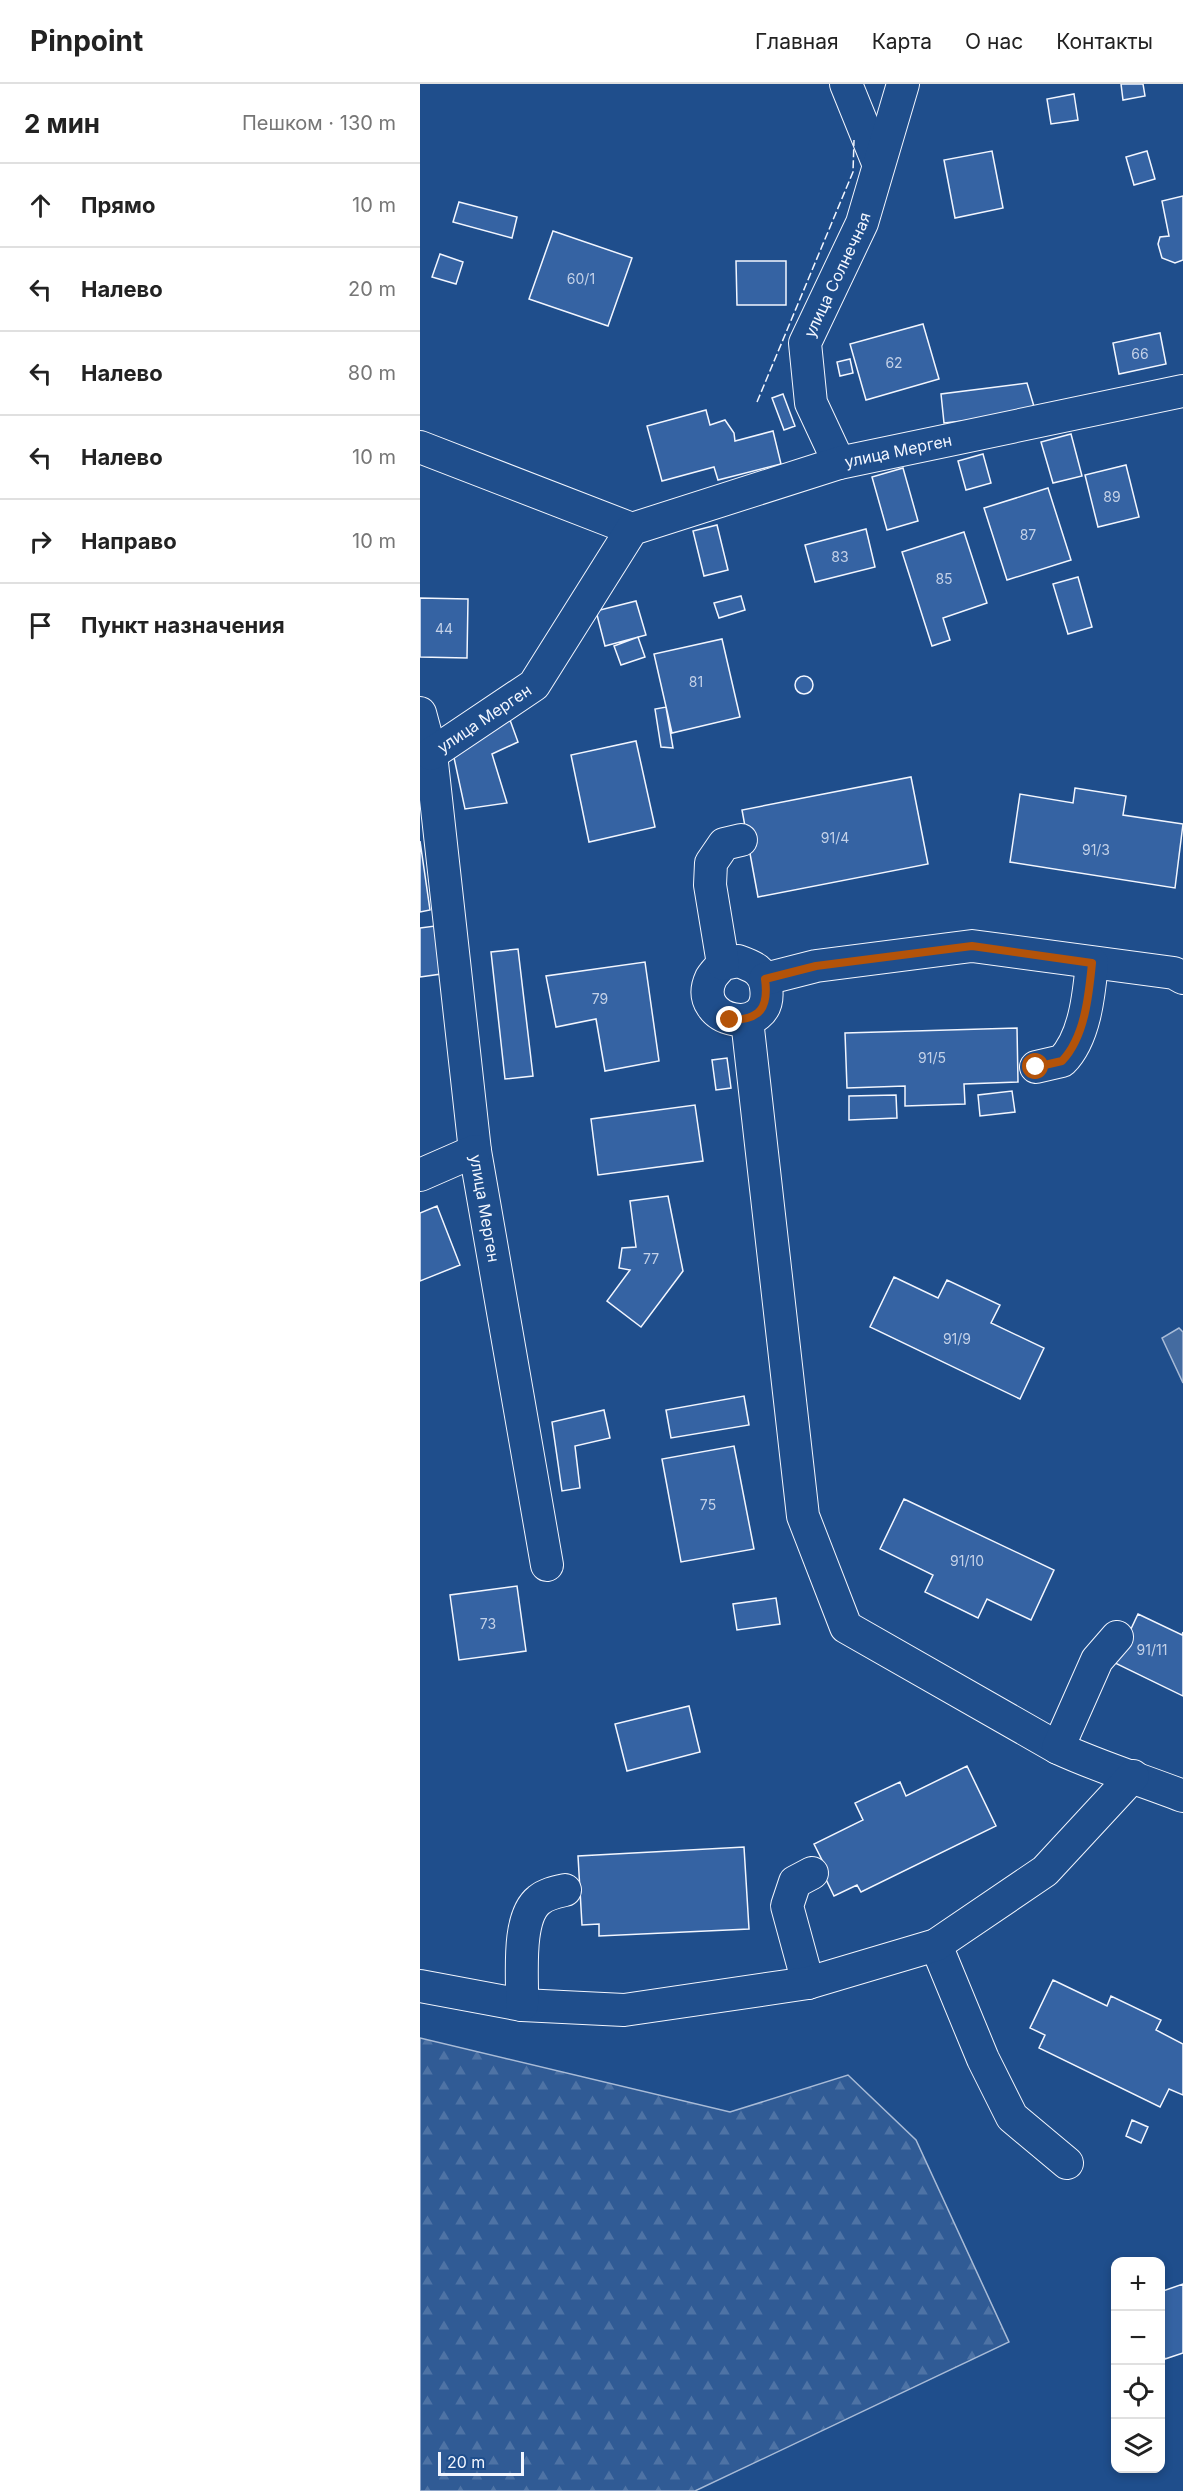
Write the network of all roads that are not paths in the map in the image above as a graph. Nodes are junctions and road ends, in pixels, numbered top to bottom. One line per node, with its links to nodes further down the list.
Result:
1 (846, 84): 3 (street)
2 (903, 84): 3 (street, улица Солнечная)
3 (878, 163): 6 (street, улица Солнечная)
4 (1183, 391): 6 (street, улица Мерген)
5 (420, 447): 7 (street)
6 (839, 463): 7 (street, улица Мерген)
7 (632, 529): 9 (street, улица Мерген)
8 (420, 713): 9 (street)
9 (431, 754): 17 (street, улица Мерген)
10 (741, 840): 12 (street)
11 (1092, 963): 13 (street); 14 (street); 16 (street)
12 (723, 964): 14 (street); 15 (street)
13 (1180, 967)
14 (765, 979): 15 (street)
15 (747, 1020): 21 (street)
16 (1036, 1067)
17 (475, 1151): 18 (street); 19 (street, улица Мерген)
18 (420, 1175)
19 (547, 1565)
20 (1117, 1637): 21 (street)
21 (1058, 1748): 22 (street)
22 (1133, 1776): 23 (street); 26 (street)
23 (1183, 1796)
24 (812, 1873): 27 (street)
25 (565, 1890): 29 (street)
26 (936, 1945): 27 (street); 30 (street)
27 (808, 1983): 29 (street)
28 (420, 1986): 29 (street)
29 (522, 2005)
30 (1067, 2163)

